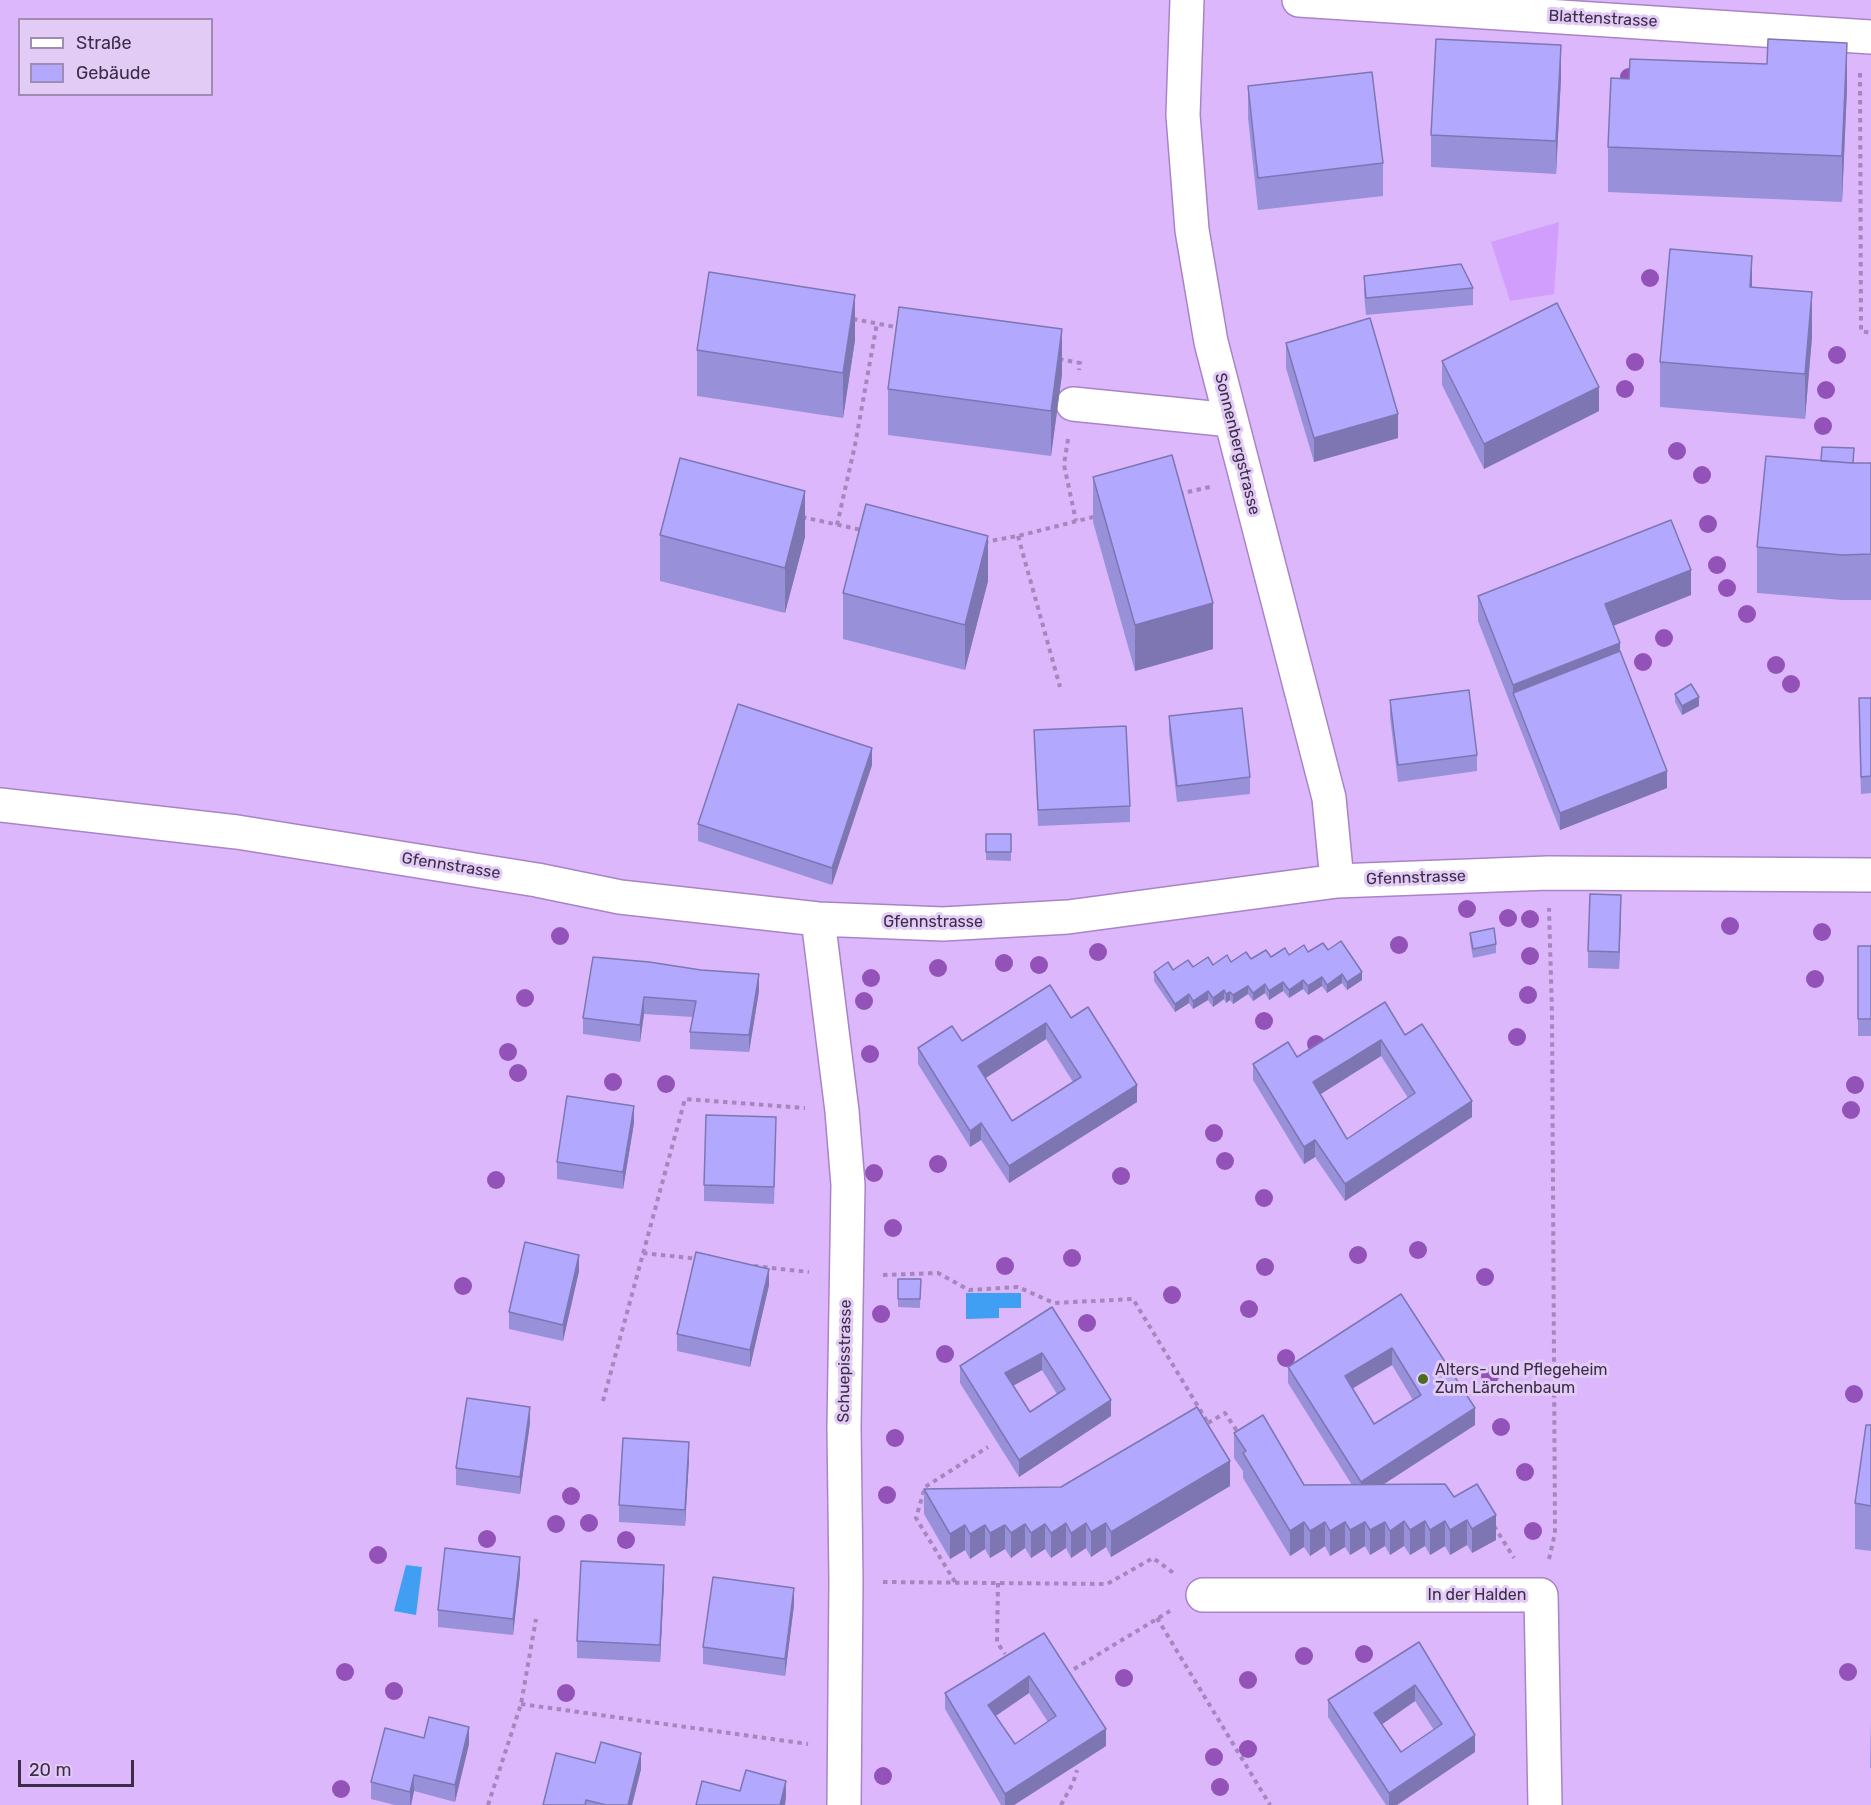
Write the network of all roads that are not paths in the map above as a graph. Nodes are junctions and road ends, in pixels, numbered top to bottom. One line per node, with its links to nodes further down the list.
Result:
1 (1187, 0): 5 (street, Sonnenbergstrasse)
2 (1299, 0): 3 (street, Blattenstrasse)
3 (1865, 36)
4 (1073, 404): 5 (street)
5 (1231, 420): 8 (street, Sonnenbergstrasse)
6 (0, 805): 9 (street, Gfennstrasse)
7 (1871, 875): 8 (street, Gfennstrasse)
8 (1337, 881): 9 (street, Gfennstrasse)
9 (818, 919): 11 (street, Schuepisstrasse)
10 (1203, 1595): 12 (street, In der Halden)
11 (844, 1805)
12 (1545, 1805)

